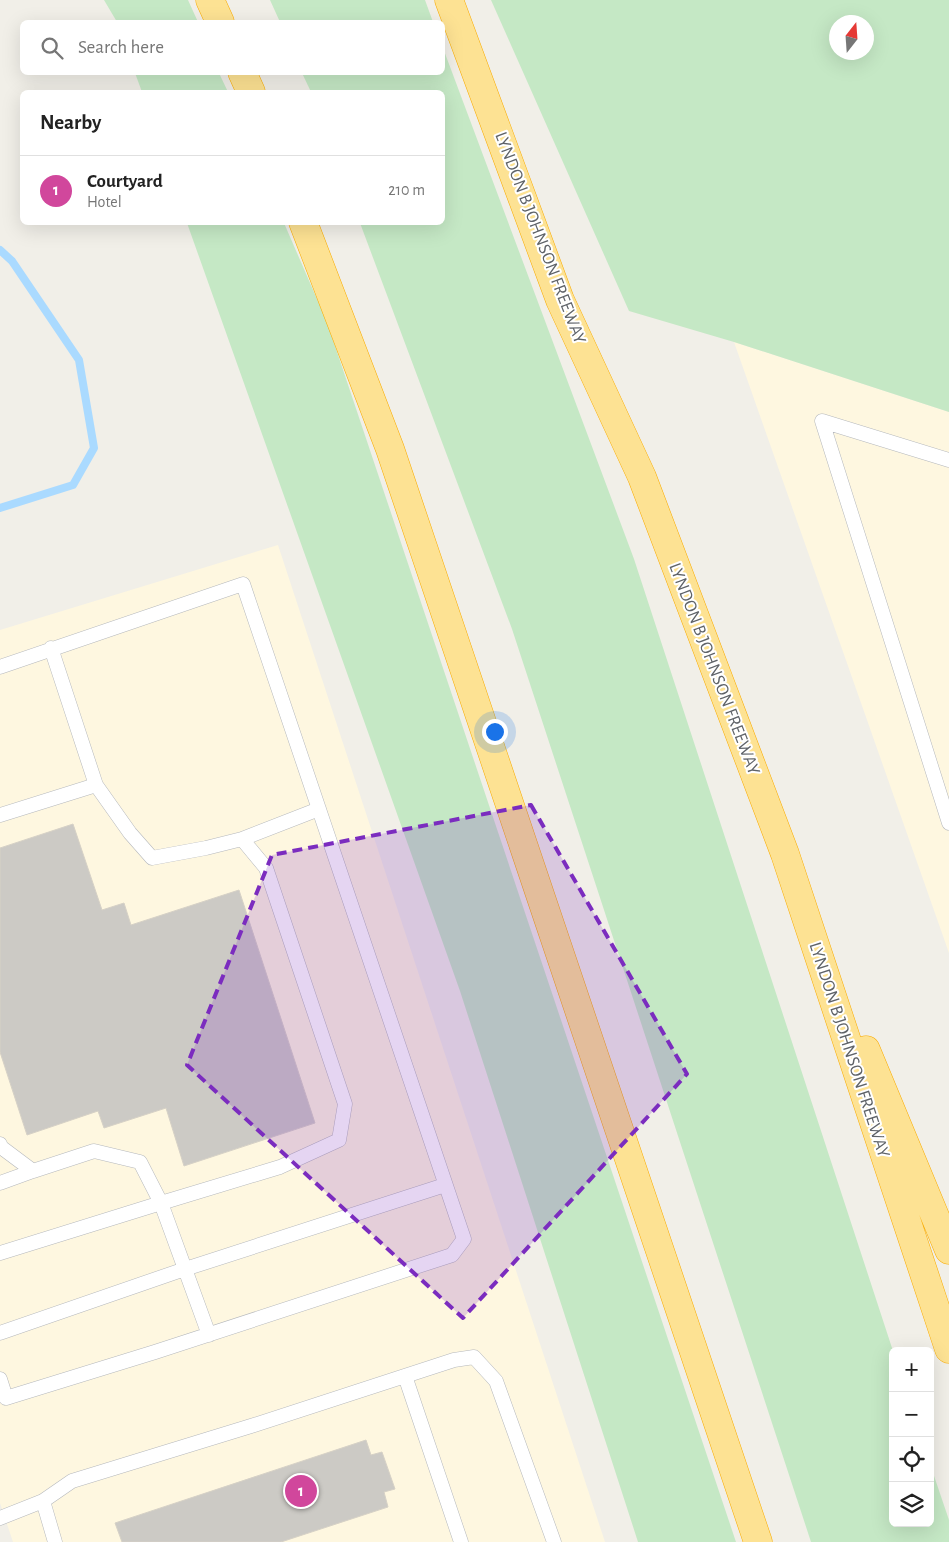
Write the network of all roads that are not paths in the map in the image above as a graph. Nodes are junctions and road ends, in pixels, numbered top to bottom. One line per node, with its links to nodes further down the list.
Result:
1 (210, 0): 3 (highway)
2 (450, 0): 15 (highway, LYNDON B JOHNSON FREEWAY)
3 (219, 20)
4 (243, 75): 5 (highway)
5 (250, 90)
6 (304, 225): 34 (highway)
7 (949, 460): 13 (lane)
8 (51, 648): 9 (lane); 10 (lane); 11 (lane)
9 (0, 667)
10 (96, 785): 12 (lane); 14 (lane)
11 (319, 809): 14 (lane); 19 (lane)
12 (0, 815)
13 (949, 823)
14 (242, 839): 20 (lane)
15 (785, 854): 21 (highway); 26 (highway, LYNDON B JOHNSON FREEWAY)
16 (0, 1144): 17 (lane)
17 (33, 1171): 18 (lane); 20 (lane)
18 (0, 1183)
19 (445, 1185): 23 (lane); 25 (lane)
20 (161, 1203): 22 (lane); 23 (lane)
21 (949, 1250)
22 (0, 1253)
23 (185, 1269): 24 (lane); 25 (lane)
24 (0, 1333)
25 (209, 1335): 28 (lane)
26 (949, 1349)
27 (404, 1376): 29 (lane); 32 (lane); 33 (lane)
28 (0, 1379)
29 (43, 1501): 30 (lane); 31 (lane)
30 (0, 1518)
31 (55, 1542)
32 (461, 1542)
33 (554, 1542)
34 (758, 1542)

